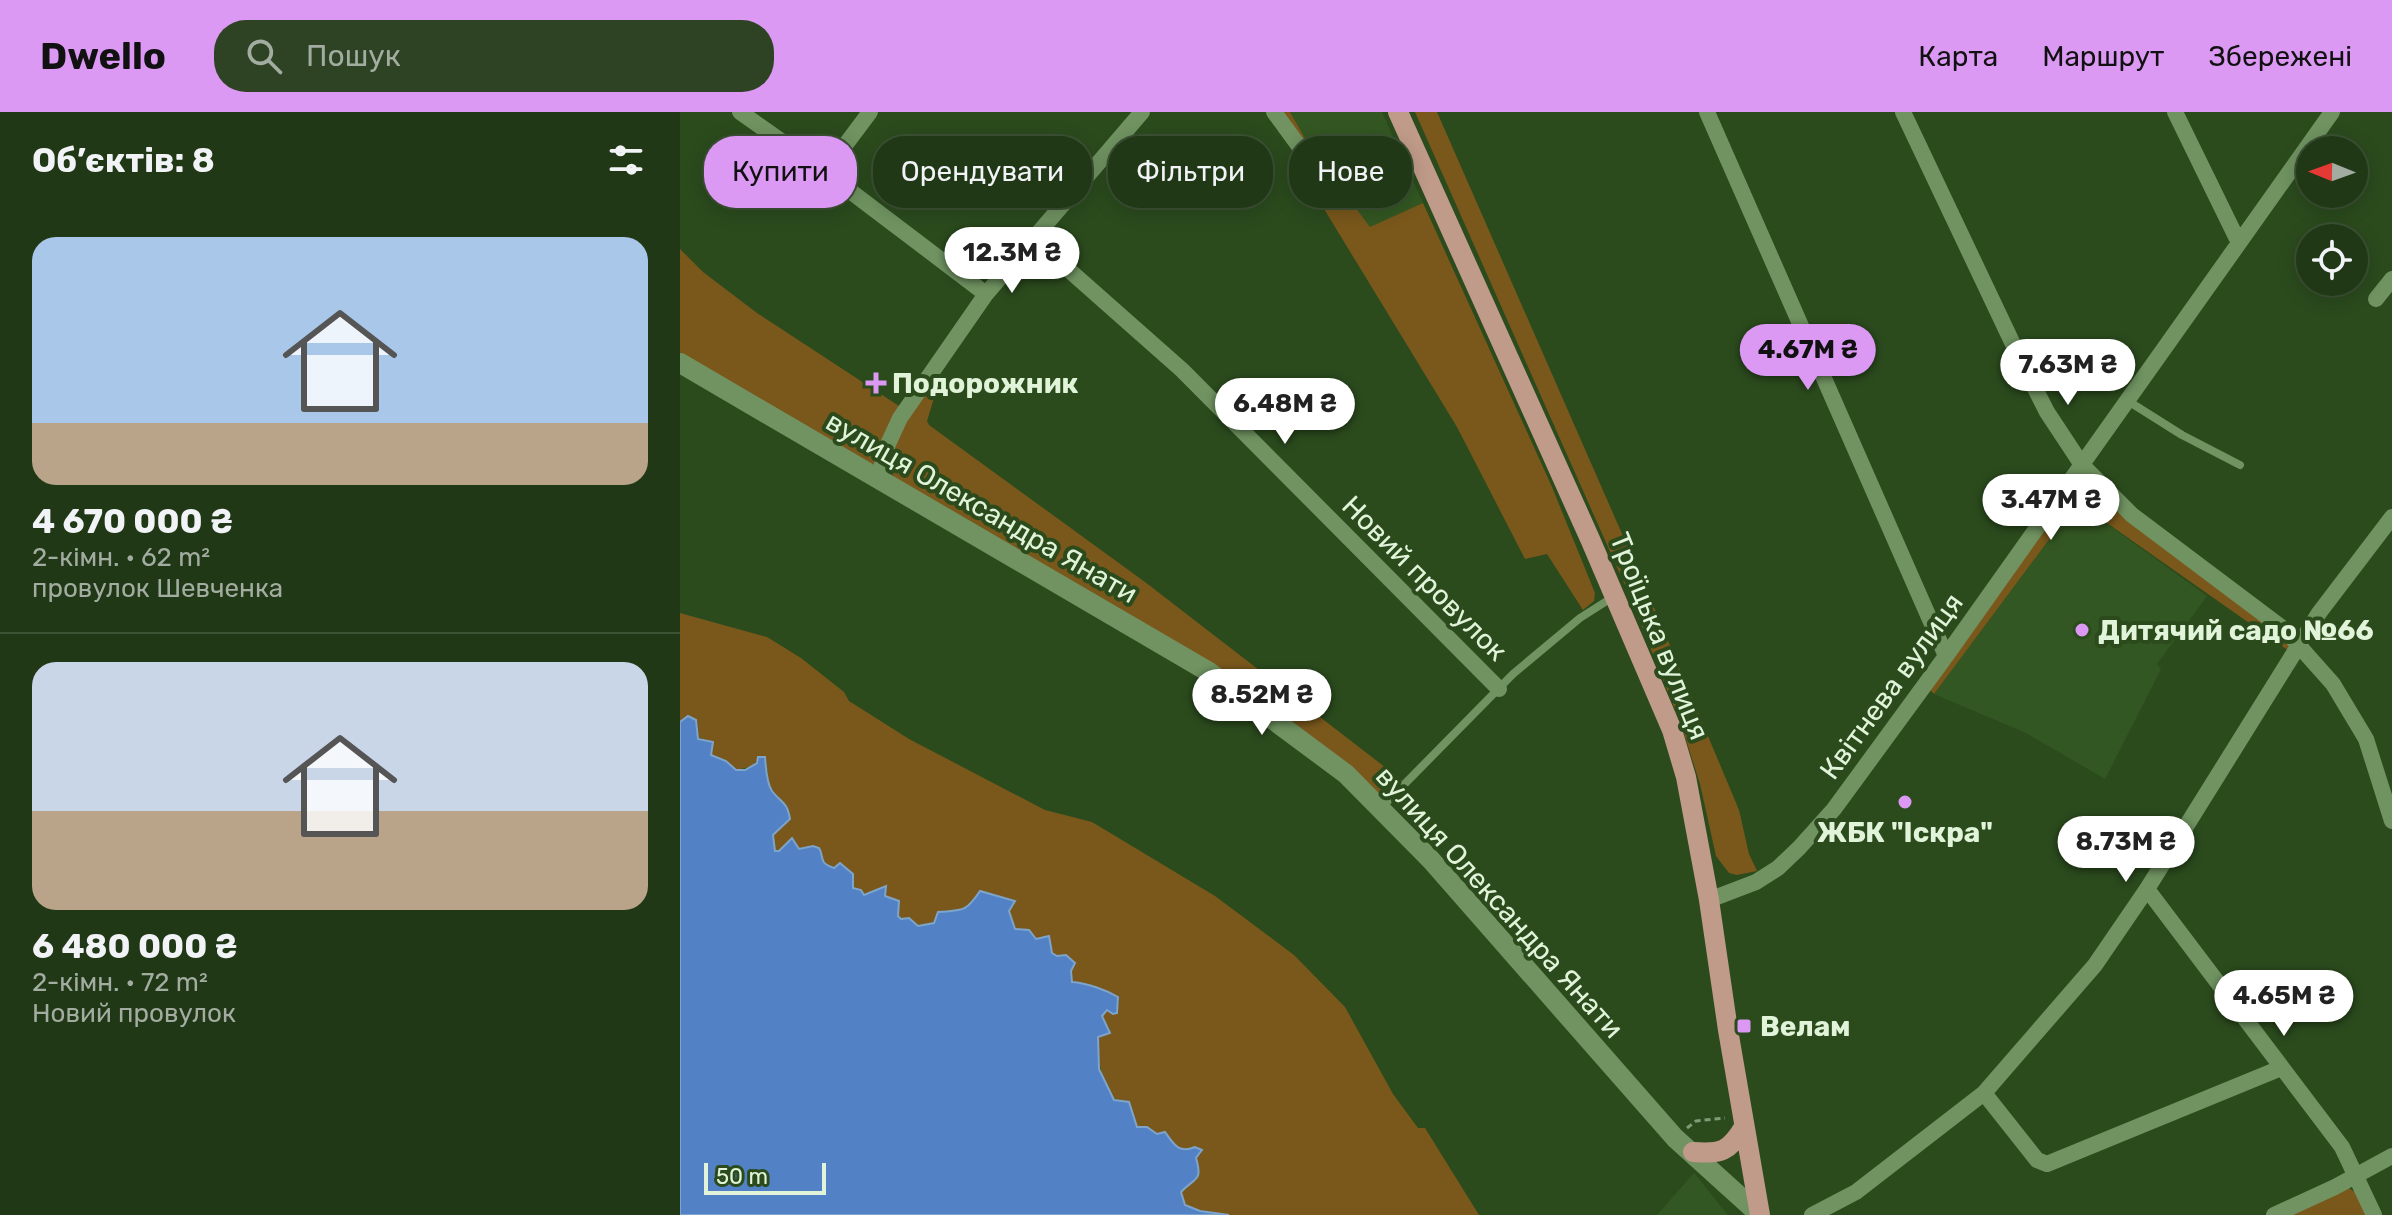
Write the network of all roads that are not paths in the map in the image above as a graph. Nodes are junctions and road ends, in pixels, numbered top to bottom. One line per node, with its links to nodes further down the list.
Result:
1 (740, 112): 10 (street)
2 (870, 112): 11 (street)
3 (1142, 112): 14 (street)
4 (1274, 112): 12 (street)
5 (1398, 112): 25 (main road, Троїцька вулиця)
6 (1707, 112): 27 (street)
7 (1903, 112): 21 (street)
8 (2175, 112): 15 (street)
9 (2332, 112): 15 (street, Квітнева вулиця)
10 (774, 136)
11 (852, 136)
12 (1292, 136)
13 (857, 196): 17 (street)
14 (1035, 240): 17 (street); 28 (street, Новий провулок)
15 (2239, 243): 20 (street, Квітнева вулиця)
16 (2392, 279): 18 (street)
17 (986, 294): 23 (street)
18 (2376, 299)
19 (680, 363): 23 (street, вулиця Олександра Янати)
20 (2127, 400): 21 (street, Квітнева вулиця); 22 (lane)
21 (2082, 465): 26 (street); 27 (street, Квітнева вулиця)
22 (2240, 465)
23 (878, 478): 29 (street, вулиця Олександра Янати)
24 (2392, 517): 26 (street)
25 (1614, 596): 28 (lane); 32 (main road, Троїцька вулиця)
26 (2298, 646): 30 (street); 31 (street)
27 (1946, 656): 32 (street, Квітнева вулиця)
28 (1499, 689): 29 (lane)
29 (1381, 808): 36 (street, вулиця Олександра Янати)
30 (2392, 821)
31 (2147, 889): 33 (street); 34 (street)
32 (1709, 900): 35 (main road, Троїцька вулиця)
33 (2281, 1068): 34 (street); 38 (street)
34 (1984, 1093): 40 (street)
35 (1743, 1122): 36 (main road); 39 (main road, Троїцька вулиця)
36 (1693, 1152): 39 (street, вулиця Олександра Янати)
37 (2392, 1156): 38 (street)
38 (2356, 1175): 41 (street); 42 (street)
39 (1760, 1214)
40 (1812, 1215)
41 (2274, 1215)
42 (2374, 1215)

